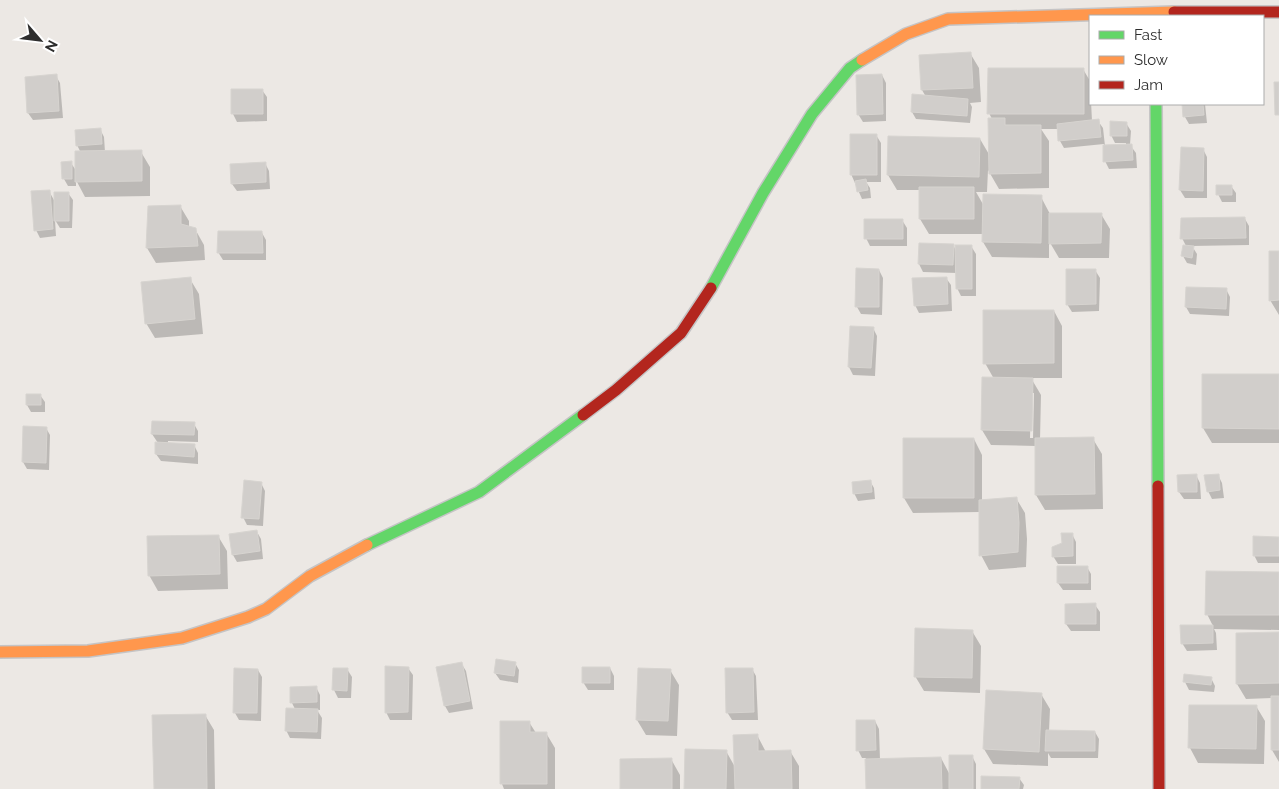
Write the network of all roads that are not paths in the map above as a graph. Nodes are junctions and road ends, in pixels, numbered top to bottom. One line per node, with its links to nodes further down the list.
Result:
1 (1279, 12): 3 (street)
2 (1156, 105): 4 (street)
3 (0, 652)
4 (1159, 789)

